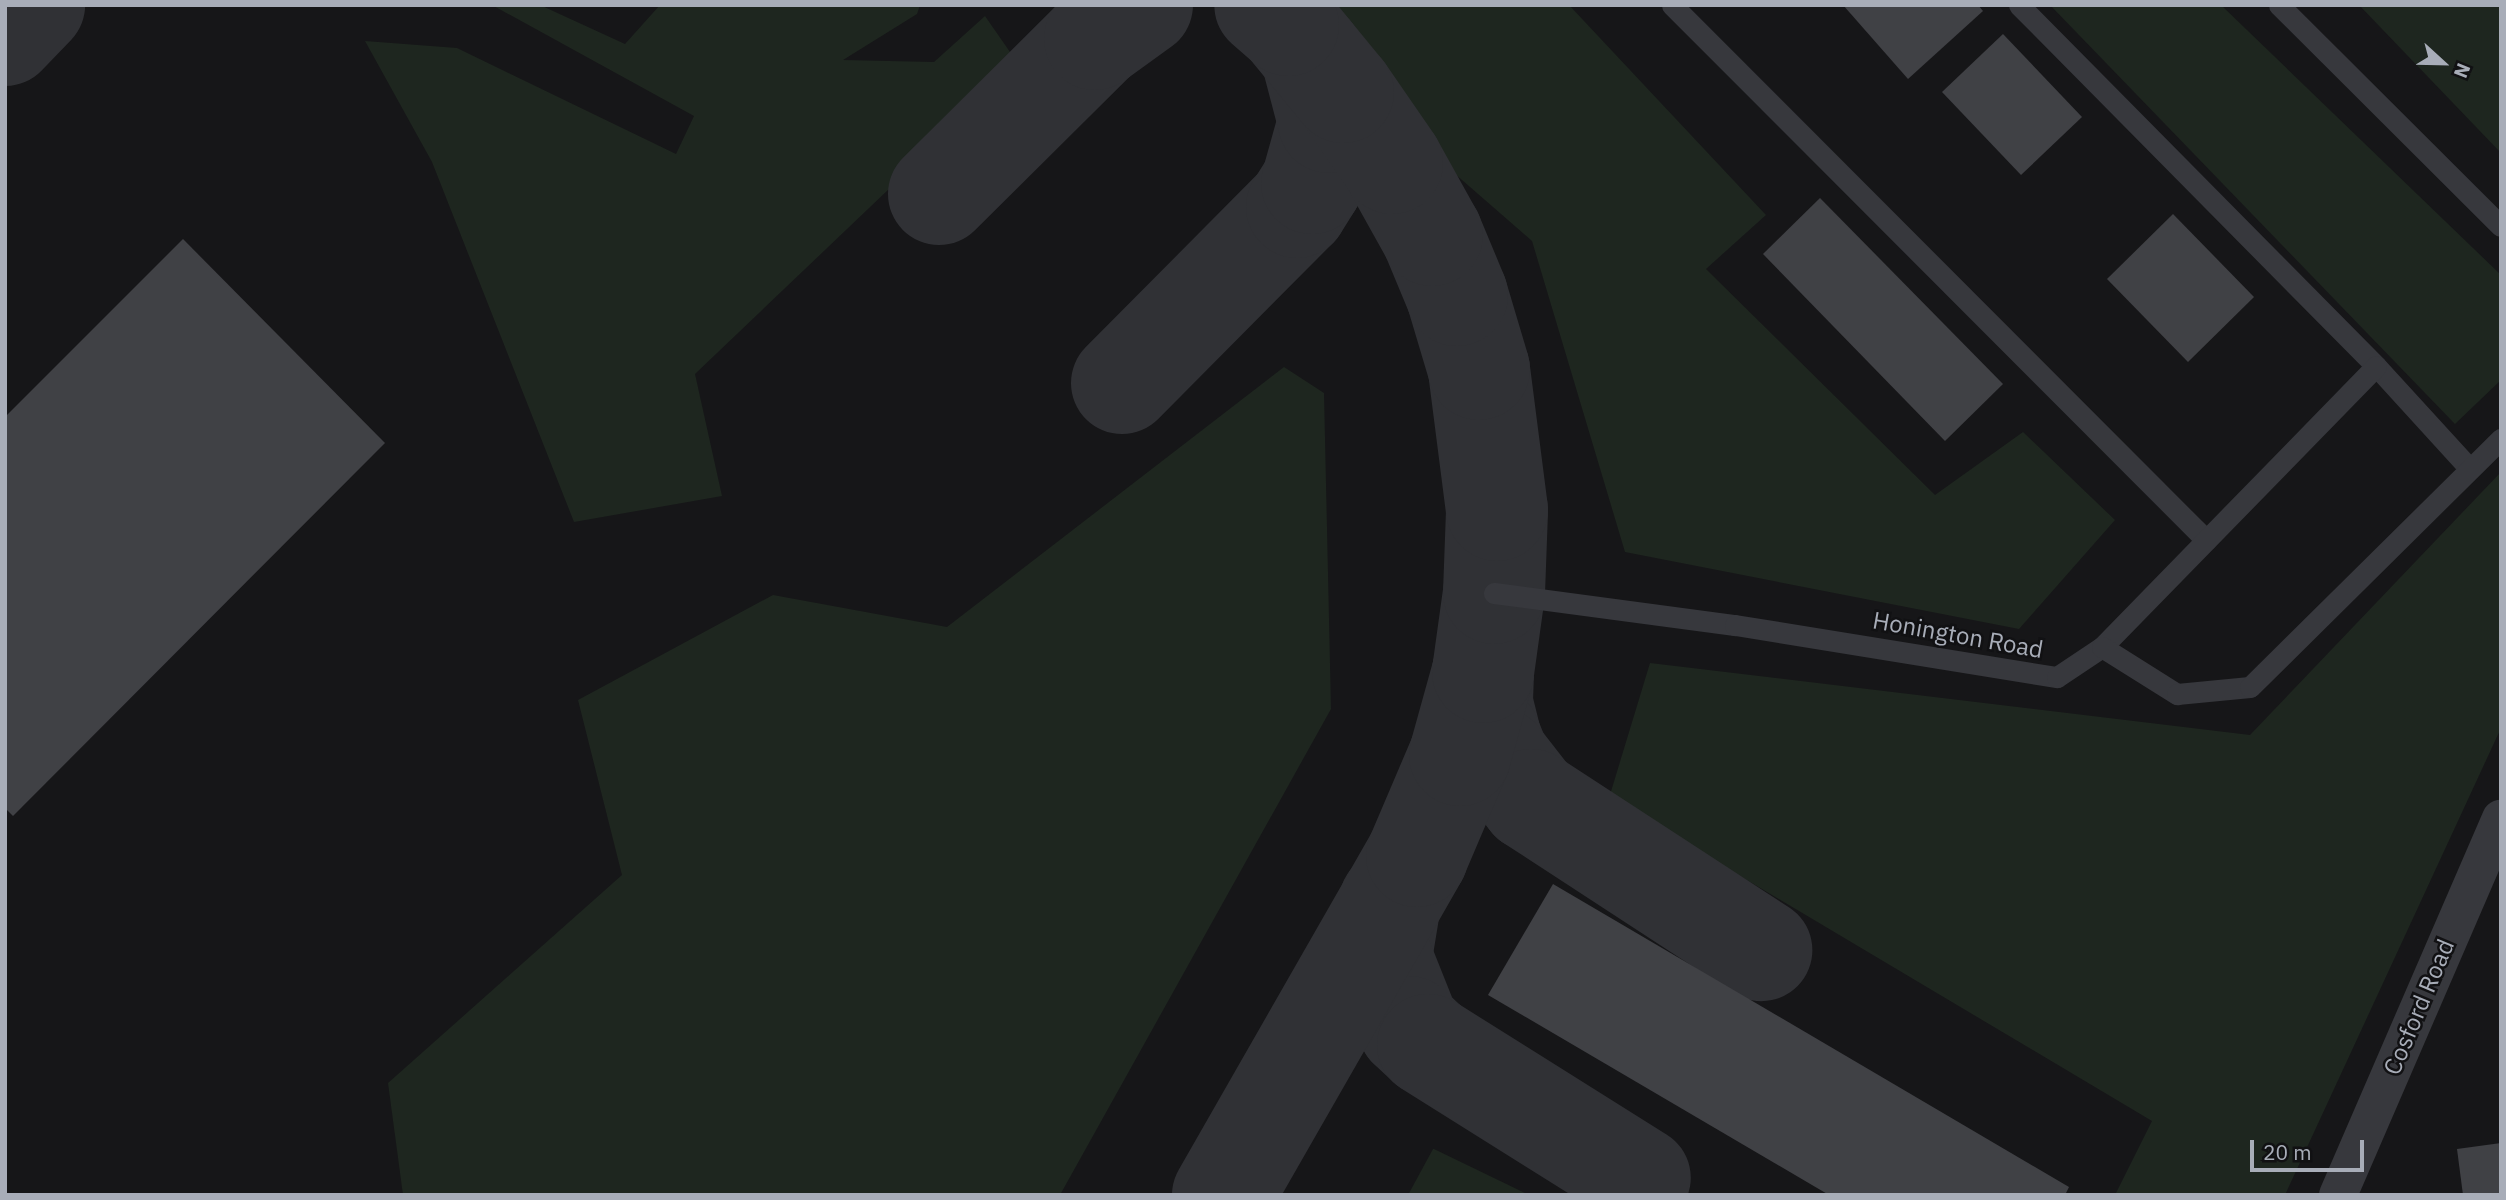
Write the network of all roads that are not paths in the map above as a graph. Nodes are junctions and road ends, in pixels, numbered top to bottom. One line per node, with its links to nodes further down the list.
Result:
1 (1672, 5): 8 (lane)
2 (2019, 5): 5 (lane)
3 (2279, 5): 4 (lane)
4 (2501, 226)
5 (2376, 366): 7 (lane); 8 (lane, Honington Road)
6 (2501, 439): 7 (lane)
7 (2470, 469): 10 (lane)
8 (2206, 540): 10 (lane, Honington Road)
9 (1494, 593): 10 (lane, Honington Road)
10 (2102, 647)
11 (2501, 819): 12 (street, Cosford Road)
12 (2338, 1195)

